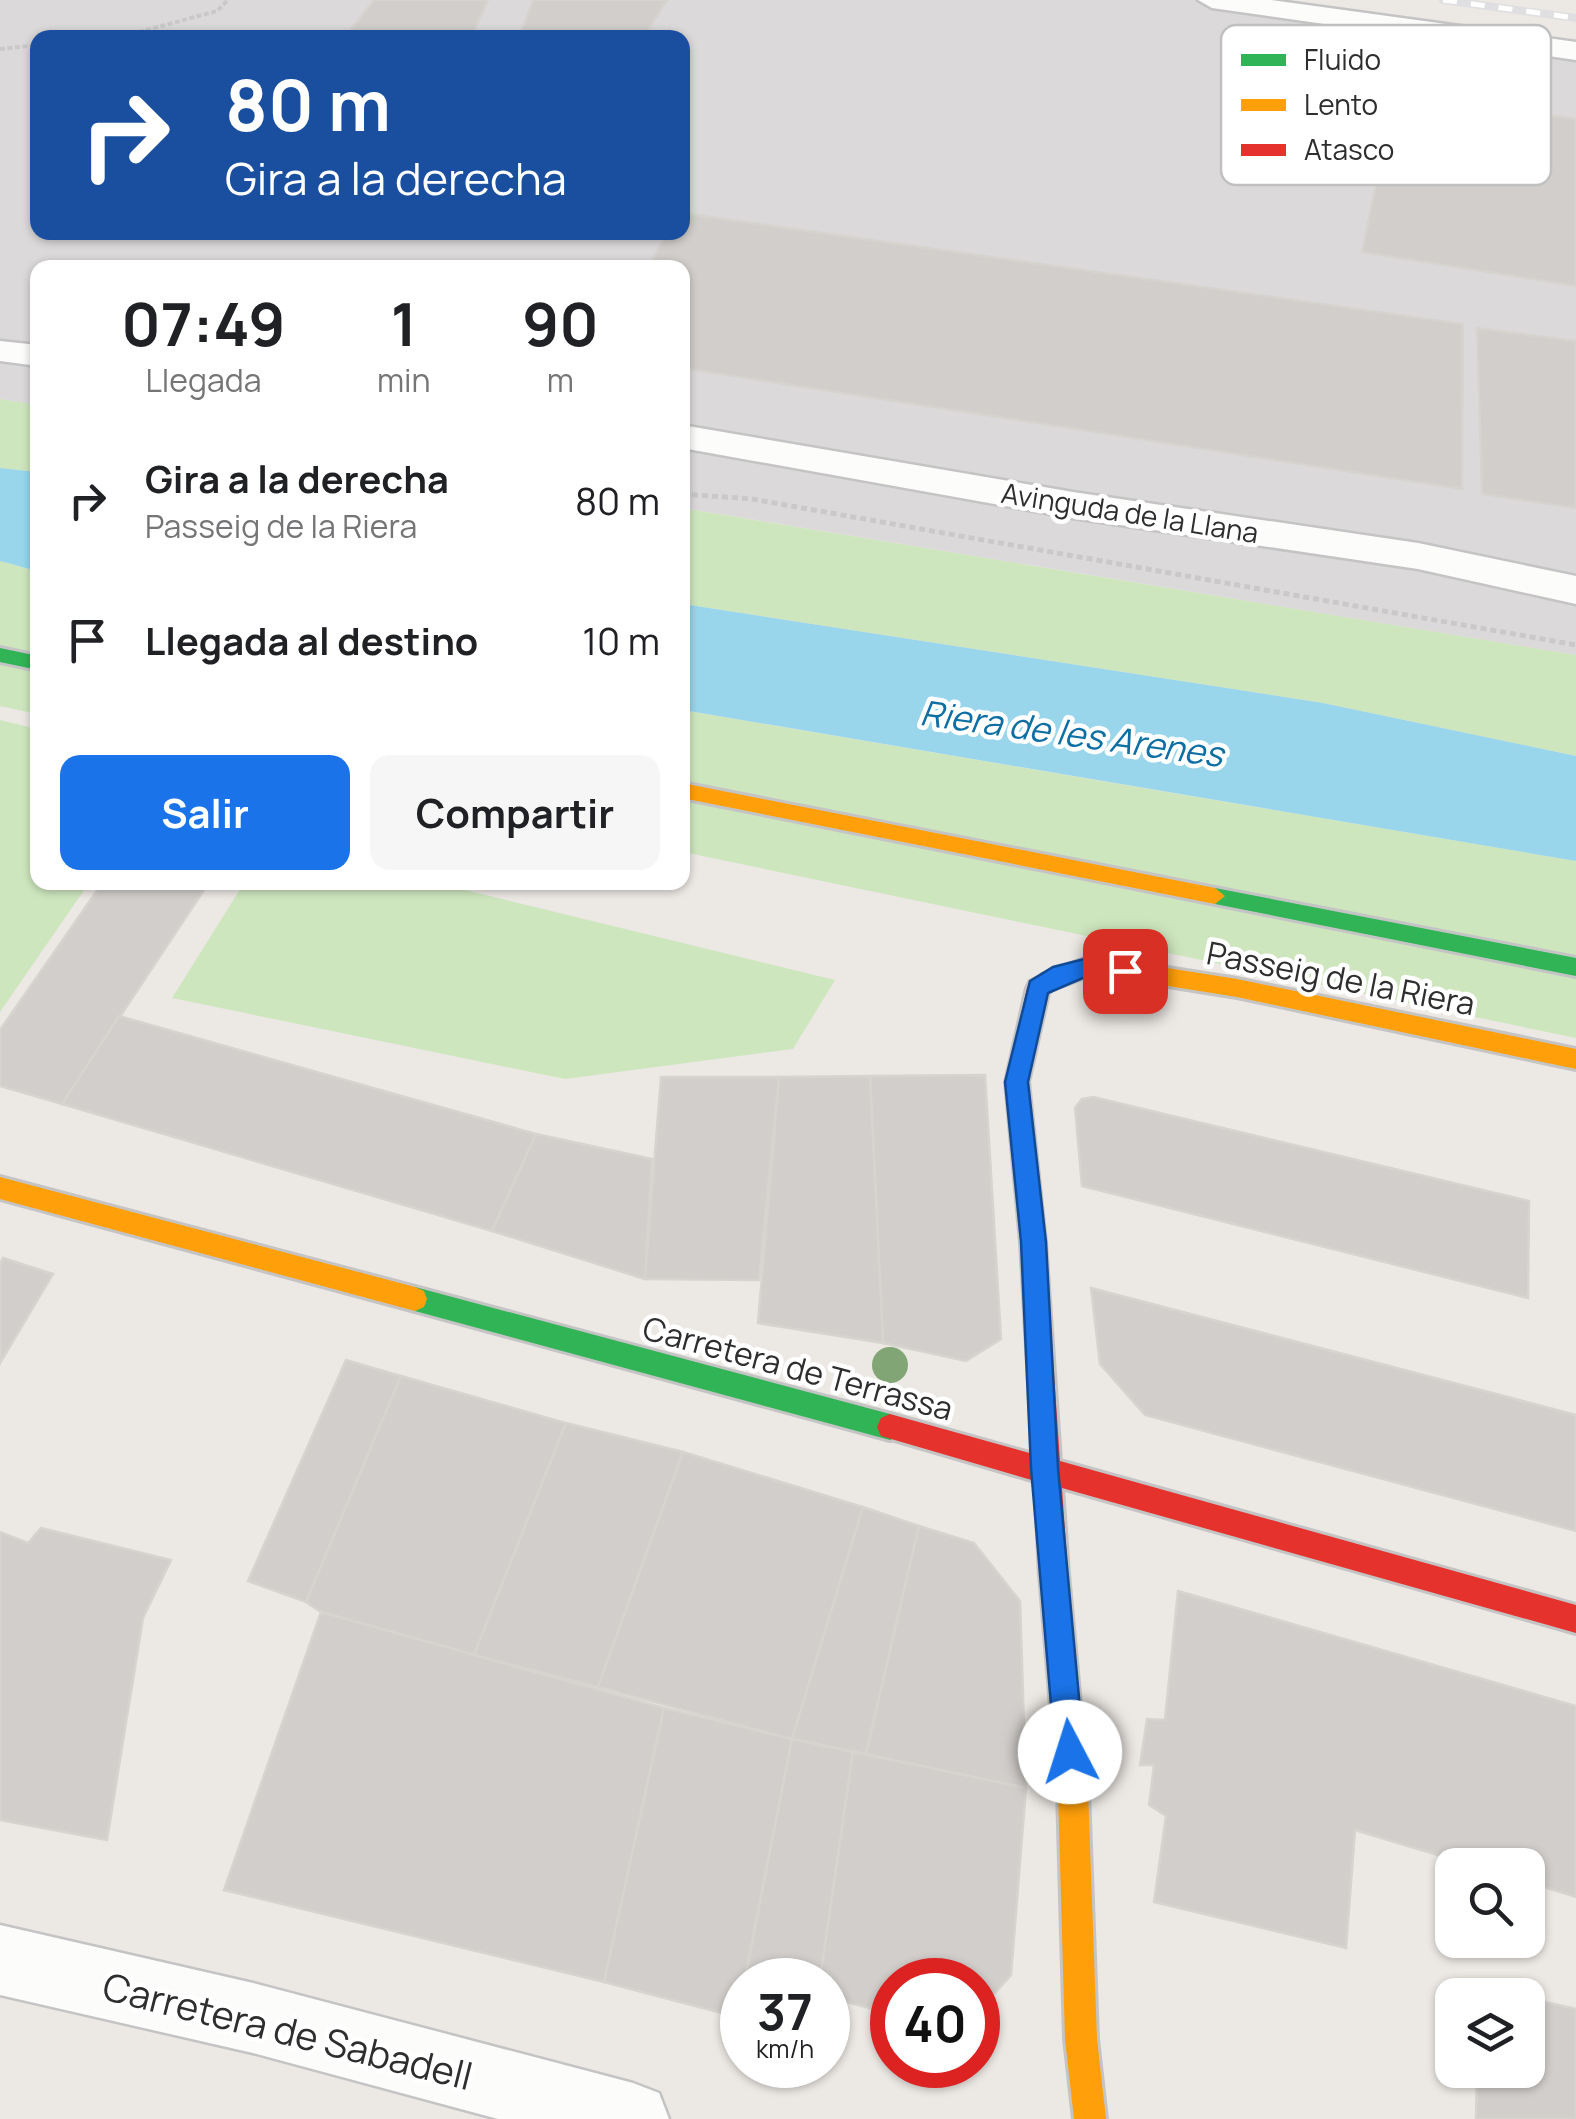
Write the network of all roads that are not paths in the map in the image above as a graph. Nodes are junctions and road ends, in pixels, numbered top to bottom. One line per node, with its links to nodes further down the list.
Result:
1 (1212, 0): 2 (street)
2 (1390, 25)
3 (1551, 47): 4 (street)
4 (1576, 51)
5 (0, 322): 6 (street)
6 (30, 324)
7 (0, 351): 8 (street)
8 (30, 355)
9 (690, 437): 10 (street, Avinguda de la Llana)
10 (1576, 590)
11 (0, 655): 12 (street)
12 (30, 661)
13 (690, 792): 14 (street)
14 (1576, 967)
15 (1576, 1059): 17 (street, Passeig de la Riera)
16 (0, 1188): 17 (street, Carretera de Terrassa)
17 (1044, 1468): 18 (street, Carretera de Terrassa); 21 (street)
18 (1576, 1619)
19 (0, 1960): 20 (street, Carretera de Sabadell)
20 (633, 2119)
21 (1090, 2119)

